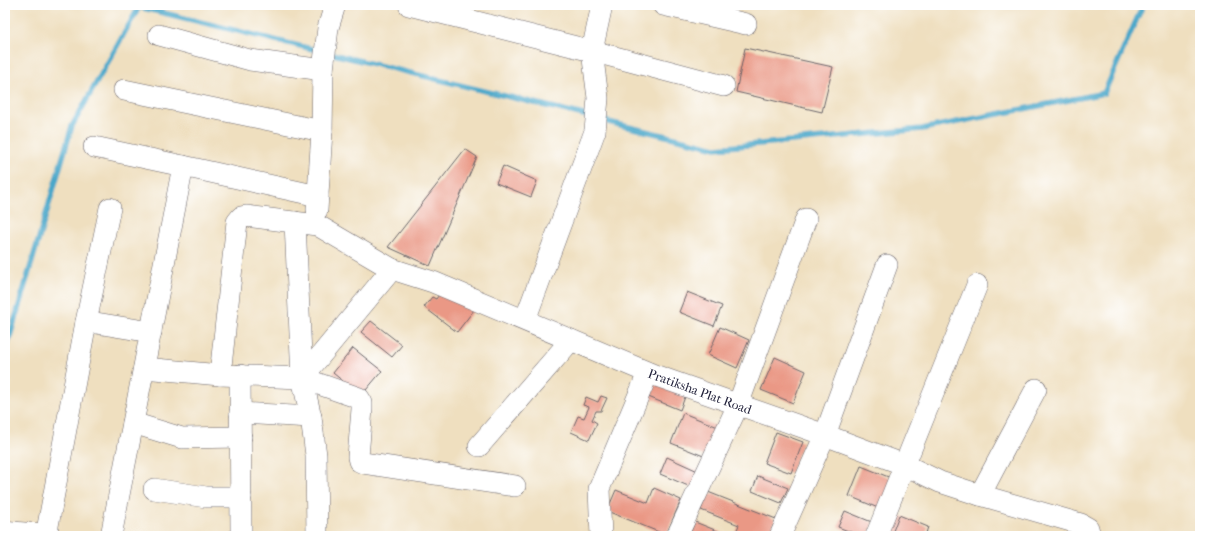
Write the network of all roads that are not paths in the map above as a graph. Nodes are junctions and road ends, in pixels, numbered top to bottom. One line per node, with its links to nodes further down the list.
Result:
1 (335, 5): 8 (street)
2 (408, 5): 7 (street)
3 (602, 5): 7 (street)
4 (663, 5): 5 (street)
5 (746, 24)
6 (159, 35): 8 (street)
7 (592, 51): 9 (street); 22 (street)
8 (324, 64): 11 (street)
9 (724, 86)
10 (124, 90): 11 (street)
11 (322, 131): 14 (street)
12 (94, 147): 13 (street)
13 (183, 166): 14 (street); 24 (street)
14 (318, 196): 18 (street)
15 (110, 208): 23 (street)
16 (806, 219): 31 (street)
17 (295, 222): 18 (street); 28 (street); 29 (street)
18 (317, 225): 20 (street, Pratiksha Plat Road)
19 (887, 265): 35 (street)
20 (392, 269): 22 (street, Pratiksha Plat Road); 29 (street)
21 (978, 285): 38 (street)
22 (525, 320): 25 (street, Pratiksha Plat Road)
23 (86, 322): 24 (street); 43 (street)
24 (151, 332): 26 (street)
25 (571, 340): 27 (street, Pratiksha Plat Road); 37 (street)
26 (144, 368): 28 (street); 34 (street)
27 (648, 373): 31 (street, Pratiksha Plat Road); 47 (street)
28 (230, 375): 29 (street); 32 (street)
29 (302, 378): 33 (street); 39 (street)
30 (1036, 388): 41 (street)
31 (738, 405): 35 (street, Pratiksha Plat Road); 48 (street)
32 (240, 413): 33 (street); 36 (street)
33 (311, 418): 46 (street)
34 (133, 423): 36 (street); 45 (street)
35 (825, 435): 38 (street, Pratiksha Plat Road); 49 (street)
36 (241, 437): 42 (street)
37 (479, 446)
38 (905, 465): 41 (street, Pratiksha Plat Road); 50 (street)
39 (515, 486)
40 (154, 489): 42 (street)
41 (980, 495): 51 (street, Pratiksha Plat Road)
42 (241, 498): 44 (street)
43 (5, 531)
44 (241, 531)
45 (111, 536)
46 (317, 536)
47 (601, 536)
48 (678, 536)
49 (780, 536)
50 (876, 536)
51 (1090, 536)

